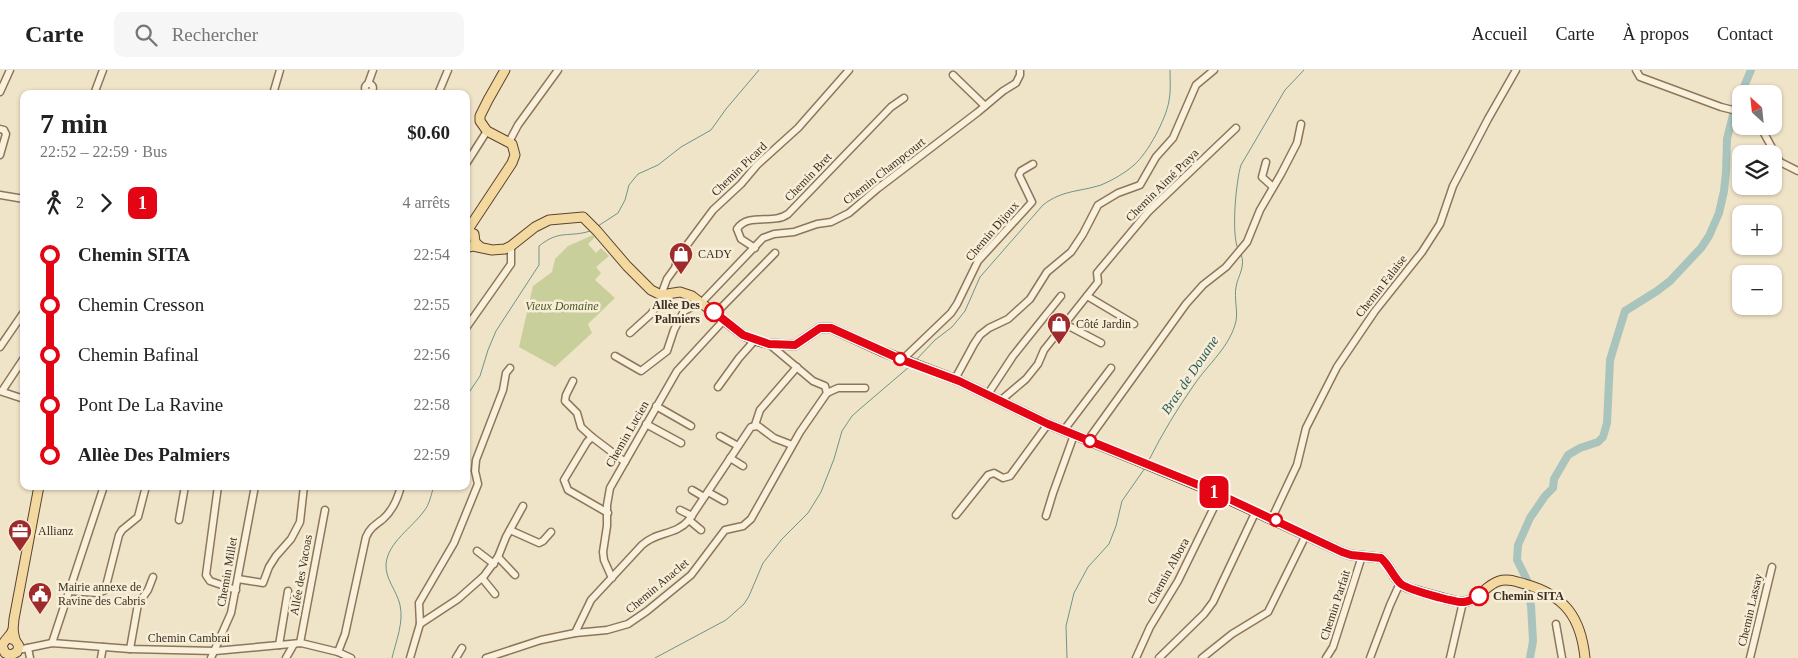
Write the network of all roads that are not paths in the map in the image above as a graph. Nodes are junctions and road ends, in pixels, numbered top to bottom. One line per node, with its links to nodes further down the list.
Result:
1 (10, 70): 18 (street)
2 (103, 70): 14 (street)
3 (280, 70): 15 (street)
4 (372, 70): 16 (street)
5 (448, 70): 17 (street)
6 (505, 70): 25 (main road)
7 (558, 70): 27 (street)
8 (849, 70): 42 (street, Chemin Picard)
9 (1020, 70): 20 (street, Chemin Champcourt)
10 (1214, 70): 63 (street)
11 (1516, 70): 108 (street, Chemin Falaise)
12 (1636, 70): 21 (street)
13 (953, 75): 20 (street)
14 (96, 90)
15 (274, 90)
16 (372, 90)
17 (440, 90)
18 (0, 92)
19 (904, 98): 40 (street, Chemin Bret)
20 (985, 106): 40 (street, Chemin Champcourt)
21 (1732, 110)
22 (1300, 124): 33 (street)
23 (1236, 128): 44 (street, Chemin Aimé Praya)
24 (0, 129): 28 (street)
25 (486, 131): 27 (main road); 29 (street)
26 (1765, 135): 32 (street)
27 (508, 142): 36 (main road)
28 (0, 155)
29 (470, 157)
30 (1266, 162): 33 (street)
31 (1033, 164): 58 (street, Chemin Dijoux)
32 (1798, 171)
33 (1273, 187): 81 (street)
34 (0, 195): 35 (street)
35 (20, 198)
36 (470, 228)
37 (470, 231): 38 (main road)
38 (474, 246): 39 (main road)
39 (511, 246): 42 (main road); 49 (street)
40 (755, 248): 45 (street, Chemin Champcourt)
41 (776, 253): 46 (street)
42 (663, 294): 45 (main road); 52 (street, Chemin Picard)
43 (1062, 296): 69 (street)
44 (1087, 296): 50 (street, Chemin Aimé Praya); 51 (street)
45 (703, 303): 46 (main road); 57 (street)
46 (716, 313): 48 (main road)
47 (20, 318): 56 (street)
48 (724, 320): 53 (main road); 72 (street, Chemin Lucien)
49 (470, 322)
50 (1065, 324): 54 (street); 71 (street, Chemin Aimé Praya)
51 (1134, 324)
52 (630, 333)
53 (755, 340): 55 (main road); 65 (street)
54 (1101, 343)
55 (769, 344): 58 (main road); 60 (street)
56 (0, 347)
57 (615, 356)
58 (904, 361): 63 (main road)
59 (20, 364): 67 (street)
60 (796, 367): 68 (street); 75 (street)
61 (510, 368): 130 (street)
62 (1110, 368): 77 (street)
63 (955, 379): 69 (main road)
64 (573, 381): 80 (street)
65 (718, 387)
66 (865, 388): 68 (street)
67 (1, 391): 70 (street)
68 (827, 393): 83 (street, Chemin Anaclet)
69 (988, 394): 71 (main road)
70 (20, 398)
71 (1000, 401): 74 (main road)
72 (656, 406): 73 (street, Chemin Lucien); 76 (street)
73 (646, 424): 82 (street); 86 (street, Chemin Lucien)
74 (1048, 424): 77 (main road); 105 (street)
75 (755, 425): 83 (street); 84 (street)
76 (691, 426)
77 (1064, 430): 78 (main road)
78 (1074, 435): 81 (main road); 106 (street)
79 (720, 436): 84 (street)
80 (592, 437): 86 (street); 104 (street)
81 (1088, 440): 98 (main road)
82 (681, 443)
83 (792, 445): 132 (street, Chemin Anaclet)
84 (738, 446): 85 (street)
85 (730, 458): 87 (street); 97 (street)
86 (625, 462): 104 (street, Chemin Lucien)
87 (743, 466)
88 (38, 490): 133 (main road)
89 (103, 490): 125 (street)
90 (145, 490): 125 (street)
91 (184, 490): 109 (street)
92 (217, 490): 126 (street)
93 (254, 490): 121 (street, Chemin Millet)
94 (304, 490): 121 (street)
95 (400, 490): 142 (street)
96 (692, 490): 97 (street)
97 (706, 494): 99 (street); 107 (street)
98 (1220, 495): 103 (main road); 151 (street, Chemin Albora)
99 (724, 501)
100 (523, 506): 110 (street)
101 (325, 510): 135 (street, Allée des Vacoas)
102 (680, 510): 107 (street)
103 (1256, 511): 108 (main road); 152 (street)
104 (608, 513): 123 (street, Chemin Lucien)
105 (956, 515)
106 (1046, 516)
107 (690, 518): 111 (street); 123 (street)
108 (1272, 518): 113 (main road)
109 (179, 520)
110 (510, 530): 112 (street); 116 (street)
111 (701, 530)
112 (551, 532)
113 (1306, 535): 115 (main road); 153 (street)
114 (477, 552): 117 (street)
115 (1362, 556): 124 (main road); 154 (street, Chemin Parfait)
116 (498, 557): 117 (street); 119 (street)
117 (494, 564): 122 (street)
118 (1772, 567): 159 (street, Chemin Lassay)
119 (514, 575)
120 (153, 577): 139 (street)
121 (238, 578): 126 (street, Chemin Millet)
122 (482, 578): 128 (street); 130 (street)
123 (612, 578): 132 (street)
124 (1400, 583): 129 (main road); 155 (street)
125 (69, 590): 134 (street)
126 (236, 590): 140 (street, Chemin Millet)
127 (288, 591): 136 (street)
128 (495, 594)
129 (1463, 602): 156 (street); 158 (main road)
130 (420, 624): 148 (street)
131 (1556, 624): 157 (street)
132 (575, 633): 150 (street, Chemin Anaclet)
133 (18, 643): 134 (street, Chemin Cambrai); 141 (main road); 141 (main road); 143 (street)
134 (52, 643): 137 (street, Chemin Cambrai)
135 (297, 644): 136 (street, Chemin Cambrai); 142 (street, Chemin Cambrai); 146 (street, Allée des Vacoas)
136 (279, 645): 140 (street, Chemin Cambrai)
137 (103, 647): 139 (street, Chemin Cambrai); 144 (street)
138 (462, 648): 149 (street)
139 (130, 649): 140 (street, Chemin Cambrai)
140 (215, 651): 145 (street, Chemin Millet)
141 (2, 652)
142 (338, 652): 147 (street, Chemin Cambrai)
143 (30, 658)
144 (101, 658)
145 (211, 658)
146 (286, 658)
147 (351, 658)
148 (410, 658)
149 (456, 658)
150 (486, 658)
151 (1136, 658)
152 (1159, 658)
153 (1202, 658)
154 (1326, 658)
155 (1370, 658)
156 (1450, 658)
157 (1562, 658)
158 (1585, 658)
159 (1750, 658)

